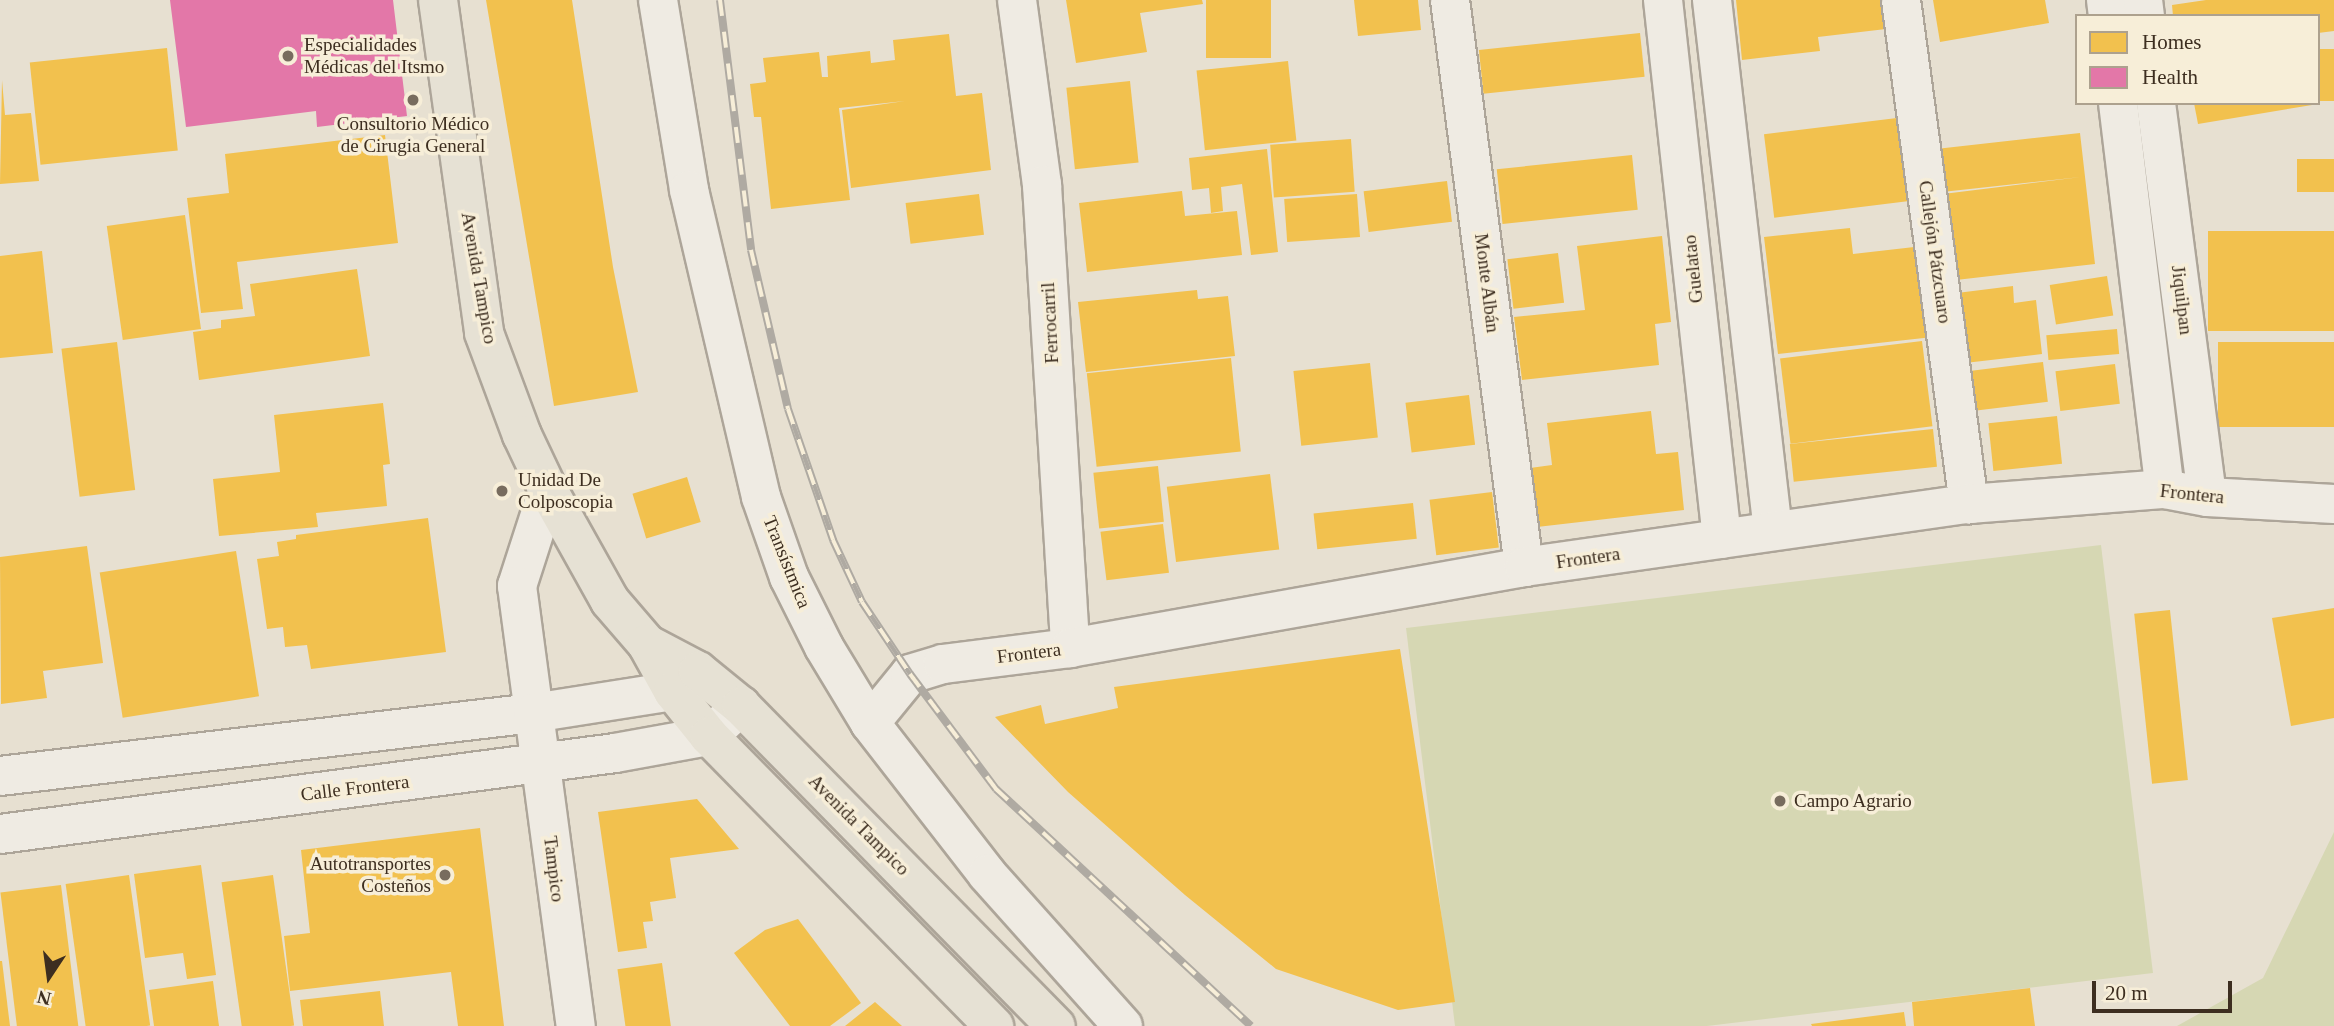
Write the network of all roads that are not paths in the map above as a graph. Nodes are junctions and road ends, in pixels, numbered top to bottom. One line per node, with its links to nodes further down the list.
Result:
1 (438, 0): 11 (main road, Avenida Tampico)
2 (658, 0): 22 (street, Transístmica)
3 (1017, 0): 18 (street, Ferrocarril)
4 (1450, 0): 17 (street, Monte Albán)
5 (1663, 0): 16 (street, Guelatao)
6 (1712, 0): 15 (street)
7 (1900, 0): 13 (street, Callejón Pátzcuaro)
8 (2118, 105): 10 (street, Jiquilpan)
9 (2156, 105): 12 (street, Jiquilpan)
10 (2165, 489): 12 (street, Frontera); 13 (street, Frontera)
11 (548, 490): 19 (main road, Avenida Tampico); 21 (street, Tampico)
12 (2207, 497): 14 (street, Frontera)
13 (1969, 504): 15 (street, Frontera)
14 (2334, 504)
15 (1773, 531): 16 (street, Frontera)
16 (1722, 539): 17 (street, Frontera)
17 (1524, 567): 18 (street, Frontera)
18 (1070, 648): 22 (street, Frontera)
19 (686, 681): 20 (main road, Avenida Tampico); 21 (street); 23 (main road, Avenida Tampico)
20 (741, 706): 23 (street); 29 (main road, Avenida Tampico)
21 (533, 713): 24 (street, Tampico); 25 (street)
22 (870, 723): 30 (street, Transístmica)
23 (709, 736): 24 (street, Calle Frontera); 28 (main road, Avenida Tampico)
24 (541, 764): 26 (street, Calle Frontera); 27 (street, Tampico)
25 (0, 776)
26 (0, 834)
27 (576, 1026)
28 (994, 1026)
29 (1056, 1026)
30 (1123, 1026)

